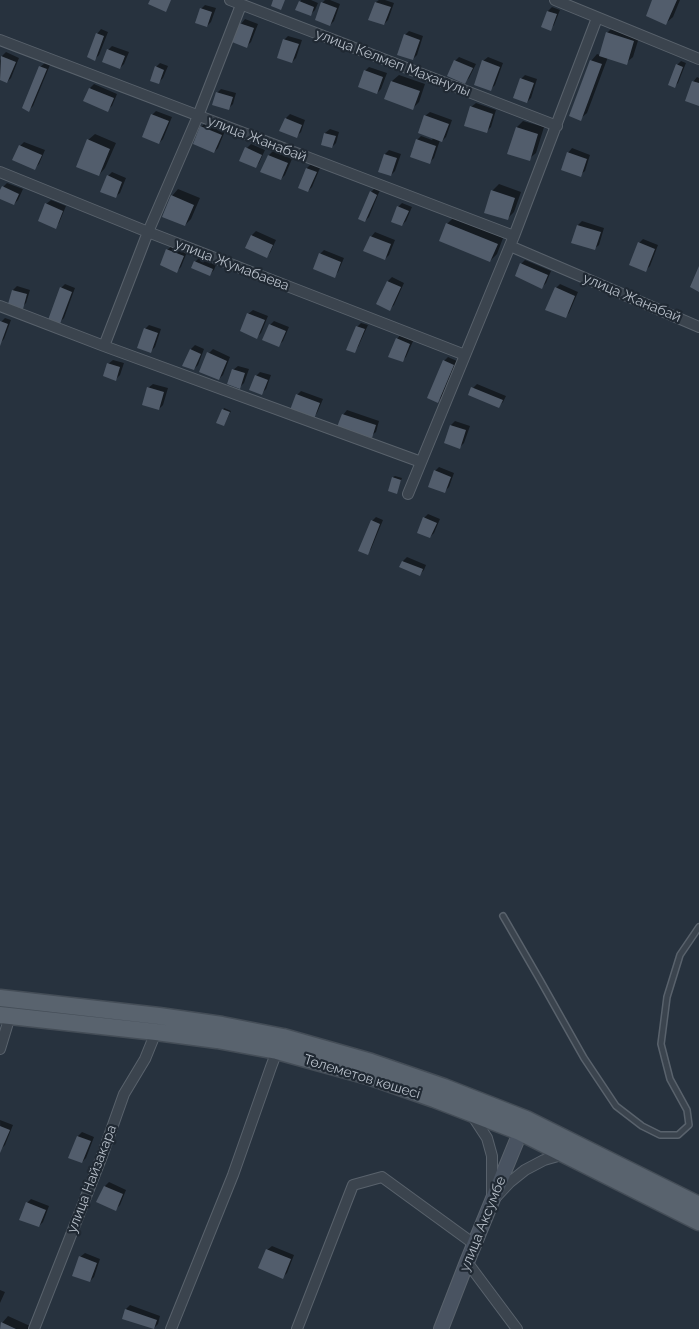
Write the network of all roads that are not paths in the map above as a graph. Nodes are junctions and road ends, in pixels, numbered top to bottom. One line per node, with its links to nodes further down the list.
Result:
1 (230, 0): 3 (street, улица Келмеп Маханулы)
2 (555, 0): 4 (street)
3 (242, 5): 7 (street); 8 (street, улица Келмеп Маханулы)
4 (597, 18): 6 (street); 8 (street)
5 (0, 40): 7 (street, улица Жанабай)
6 (699, 59)
7 (198, 116): 10 (street); 11 (street, улица Жанабай)
8 (556, 126): 11 (street)
9 (0, 172): 10 (street, улица Жумабаева)
10 (148, 232): 14 (street); 15 (street, улица Жумабаева)
11 (512, 241): 13 (street, улица Жанабай); 15 (street)
12 (0, 306): 14 (street)
13 (699, 327)
14 (104, 346): 16 (street)
15 (466, 355): 16 (street)
16 (421, 462): 17 (street)
17 (408, 494)
18 (503, 916): 19 (lane)
19 (699, 927)
20 (0, 998): 26 (main road, Төлеметов көшесі)
21 (5, 1015): 22 (main road, Төлеметов көшесі); 23 (street)
22 (156, 1032): 24 (main road, Төлеметов көшесі); 33 (street, улица Найзакара)
23 (0, 1049)
24 (277, 1052): 25 (main road, Төлеметов көшесі); 34 (street)
25 (472, 1114): 26 (main road, Төлеметов көшесі); 28 (street)
26 (523, 1126): 27 (main road, Төлеметов көшесі); 28 (main road, улица Аксумбе); 29 (main road, Төлеметов көшесі)
27 (565, 1154): 28 (street); 30 (main road, Төлеметов көшесі)
28 (492, 1201): 31 (main road, улица Аксумбе)
29 (699, 1204)
30 (699, 1222)
31 (474, 1244): 32 (main road, улица Аксумбе); 35 (street)
32 (467, 1262): 36 (main road, улица Аксумбе); 37 (street)
33 (34, 1329)
34 (171, 1329)
35 (297, 1329)
36 (441, 1329)
37 (516, 1329)

